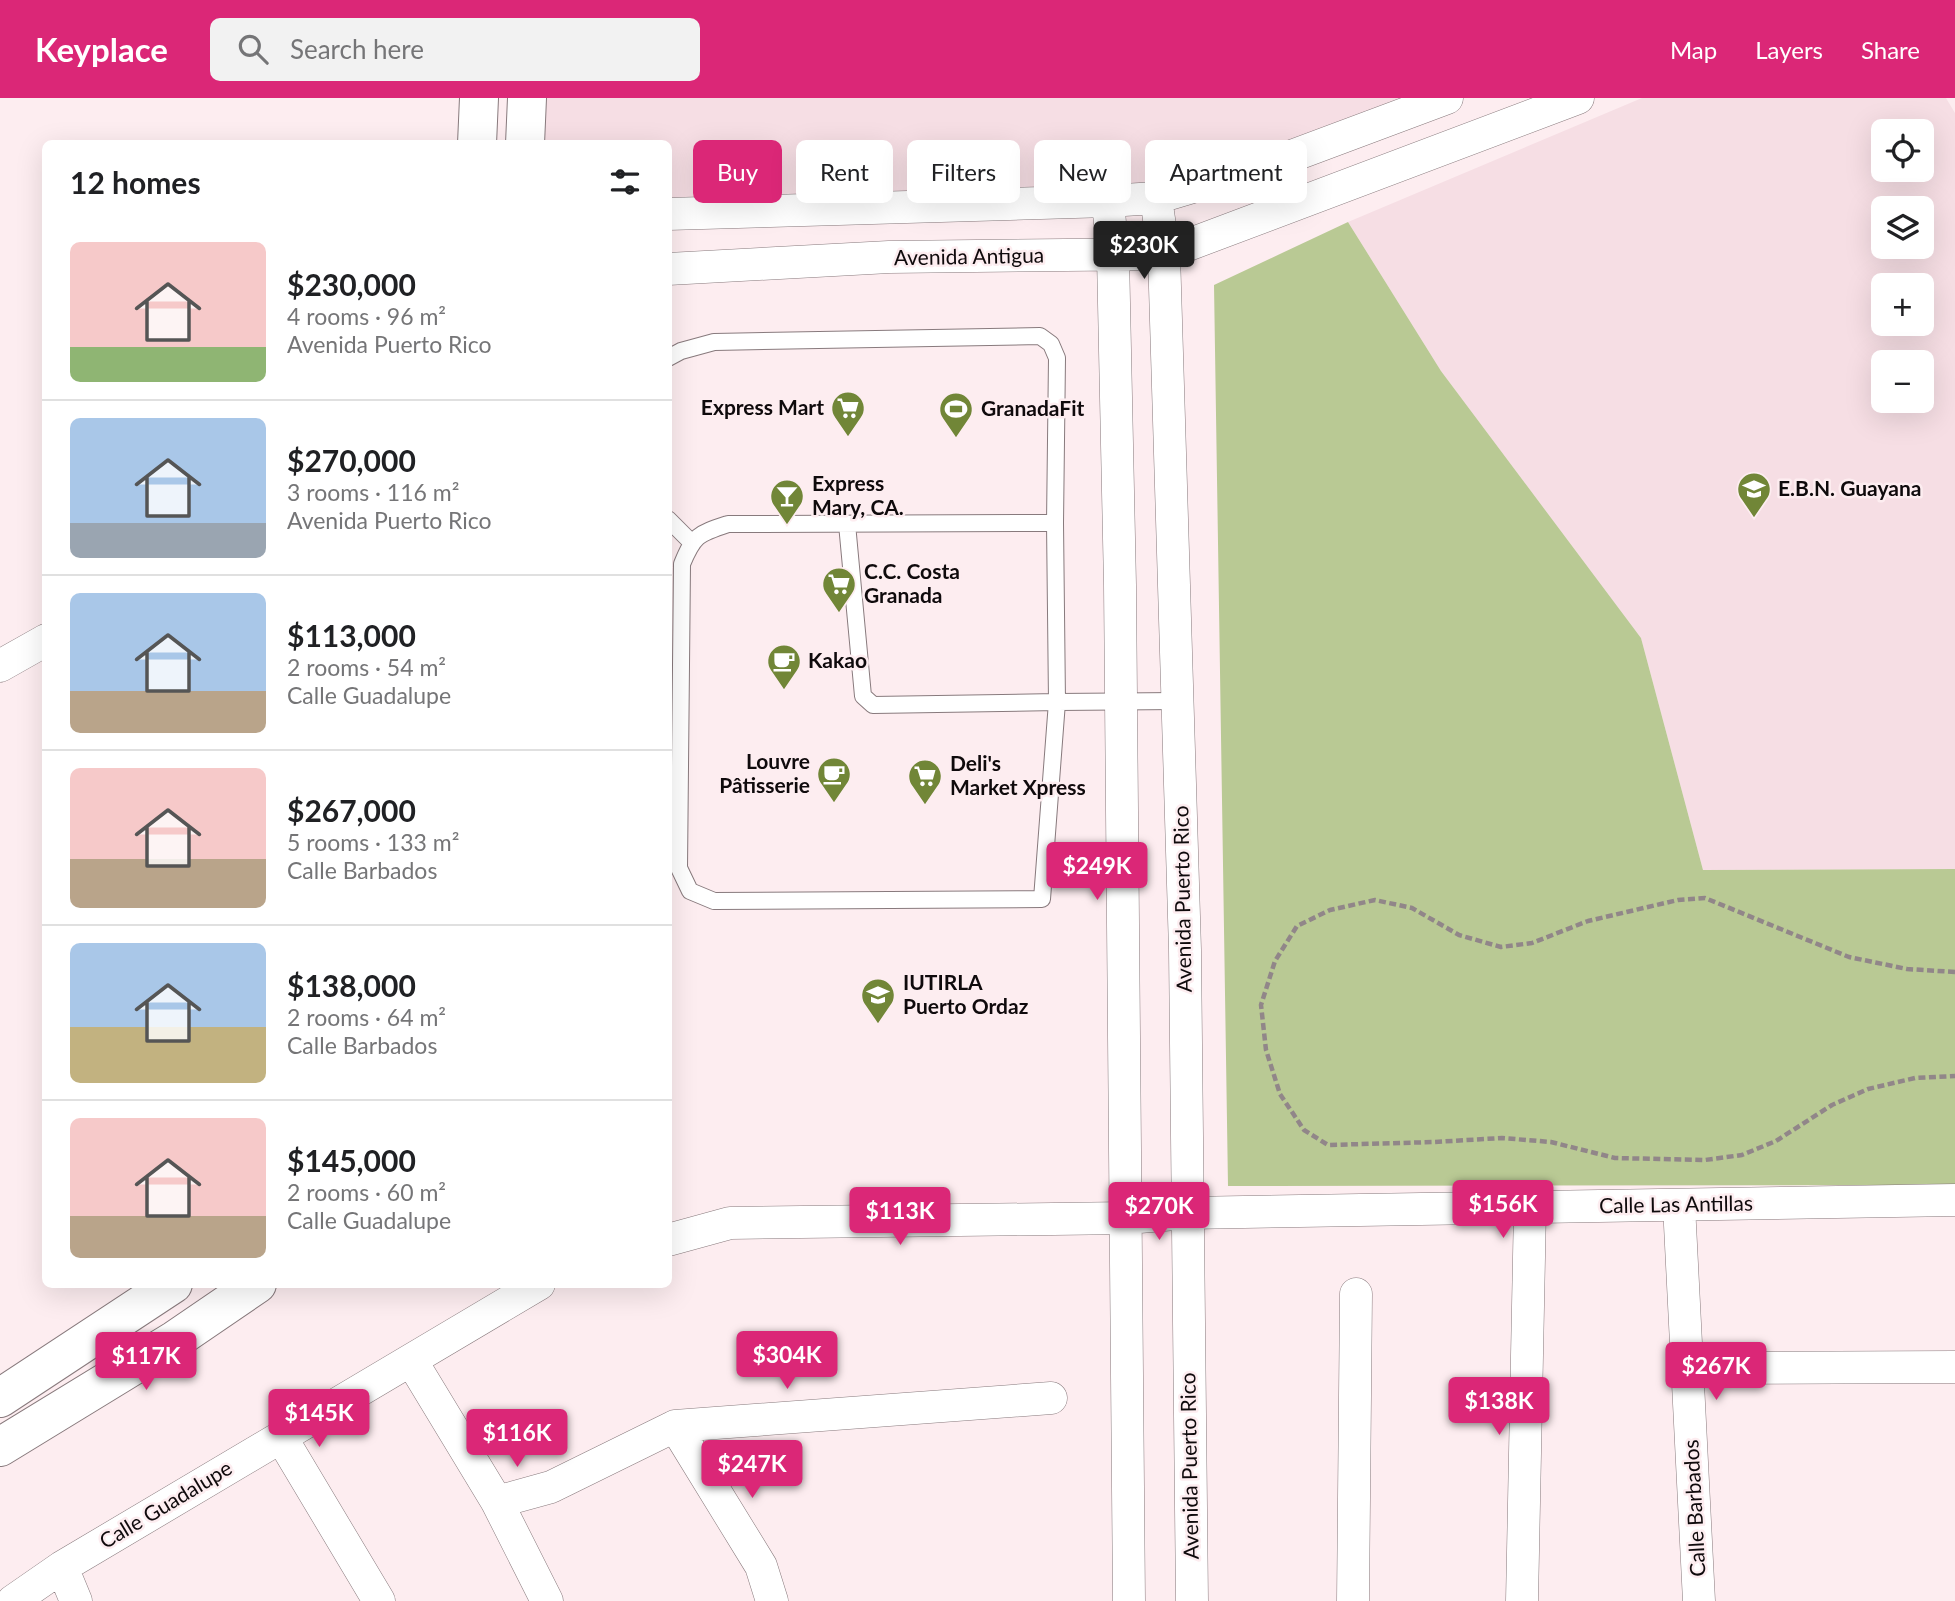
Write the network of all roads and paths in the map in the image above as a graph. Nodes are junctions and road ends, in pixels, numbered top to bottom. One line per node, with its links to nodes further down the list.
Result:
1 (479, 98): 5 (street)
2 (527, 98): 6 (street)
3 (1447, 98): 7 (street)
4 (1578, 98): 12 (street, Avenida Antigua)
5 (477, 140)
6 (525, 140)
7 (1307, 150)
8 (1040, 203): 11 (street)
9 (1108, 203): 13 (street)
10 (1157, 203): 12 (street, Avenida Puerto Rico)
11 (672, 214)
12 (1164, 254): 13 (street, Avenida Antigua); 23 (street, Avenida Puerto Rico)
13 (1113, 256): 14 (street, Avenida Antigua); 22 (street)
14 (672, 269)
15 (672, 356): 17 (lane)
16 (672, 523): 19 (lane)
17 (1055, 523): 18 (lane); 24 (lane)
18 (847, 524): 19 (lane); 24 (lane)
19 (691, 542): 24 (lane)
20 (42, 642): 21 (street)
21 (0, 666)
22 (1120, 700): 23 (lane); 24 (lane); 31 (street)
23 (1178, 701): 30 (street, Avenida Puerto Rico)
24 (1057, 702)
25 (1955, 972): 26 (path)
26 (1955, 1076)
27 (1955, 1200): 28 (street, Calle Las Antillas)
28 (1679, 1205): 29 (street, Calle Las Antillas); 39 (street, Calle Barbados)
29 (1530, 1208): 30 (street, Calle Las Antillas); 55 (street)
30 (1187, 1213): 31 (street, Calle Las Antillas); 53 (street, Avenida Puerto Rico)
31 (1127, 1218): 32 (street); 52 (street)
32 (672, 1239)
33 (167, 1288): 40 (street)
34 (251, 1288): 44 (street)
35 (532, 1288): 37 (street, Calle Guadalupe)
36 (1356, 1294): 54 (street)
37 (411, 1360): 43 (street, Calle Guadalupe); 45 (street)
38 (1955, 1367): 39 (street)
39 (1689, 1368): 56 (street, Calle Barbados)
40 (0, 1398)
41 (1051, 1398): 42 (street)
42 (675, 1426): 45 (street); 51 (street)
43 (281, 1437): 46 (street, Calle Guadalupe); 49 (street)
44 (0, 1447)
45 (497, 1502): 50 (street)
46 (61, 1567): 47 (street, Calle Guadalupe); 48 (street)
47 (13, 1601)
48 (76, 1601)
49 (379, 1601)
50 (547, 1601)
51 (772, 1601)
52 (1129, 1601)
53 (1192, 1601)
54 (1353, 1601)
55 (1522, 1601)
56 (1699, 1601)

